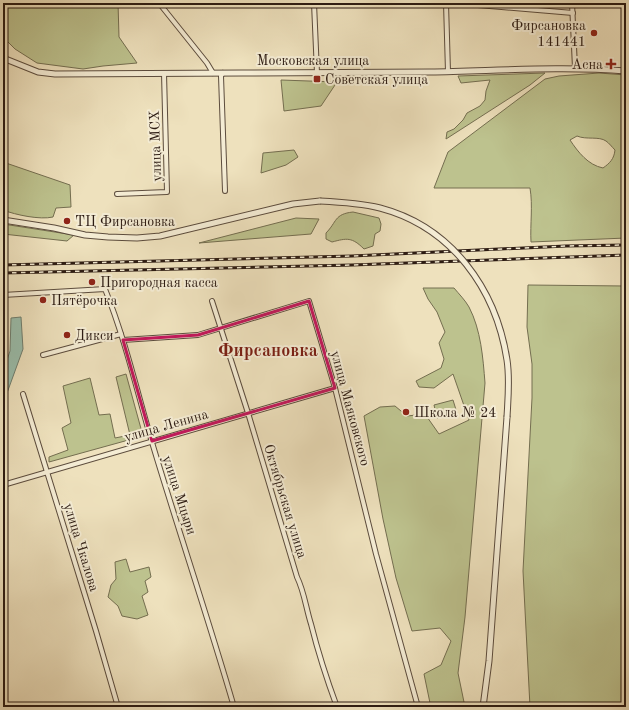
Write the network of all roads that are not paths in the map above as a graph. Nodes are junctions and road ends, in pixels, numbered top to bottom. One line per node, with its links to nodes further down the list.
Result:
1 (159, 3): 13 (street)
2 (314, 3): 15 (street)
3 (446, 3): 11 (street)
4 (454, 3): 6 (street)
5 (572, 3): 7 (street)
6 (504, 5): 7 (street)
7 (573, 13): 9 (street)
8 (3, 58): 12 (street, Московская улица)
9 (576, 68): 10 (street, Московская улица); 11 (street, Московская улица)
10 (626, 71)
11 (448, 72): 15 (street, Московская улица)
12 (164, 73): 13 (street, Московская улица); 17 (street, улица МСХ)
13 (213, 73): 14 (street, Московская улица)
14 (223, 73): 15 (street, Московская улица); 16 (street)
15 (317, 73)
16 (225, 191)
17 (117, 194)
18 (3, 220): 37 (street, bridge)
19 (3, 295): 22 (street, улица Мцыри)
20 (212, 301): 21 (street, Октябрьская улица)
21 (220, 329): 23 (street, улица Маяковского); 25 (street, улица Маяковского); 27 (street, Октябрьская улица)
22 (121, 334): 23 (street, улица Мцыри); 24 (street)
23 (123, 340): 28 (street, улица Мцыри)
24 (43, 355)
25 (335, 388): 27 (street, улица Ленина); 36 (street, улица Маяковского)
26 (23, 394): 29 (street, улица Чкалова)
27 (248, 413): 28 (street, улица Ленина); 35 (street, Октябрьская улица)
28 (152, 441): 29 (street, улица Ленина); 34 (street, улица Мцыри)
29 (47, 471): 30 (street, улица Ленина); 33 (street, улица Чкалова)
30 (3, 485)
31 (3, 697): 32 (street)
32 (6, 707)
33 (118, 707)
34 (234, 707)
35 (337, 707)
36 (418, 707)
37 (483, 707)

